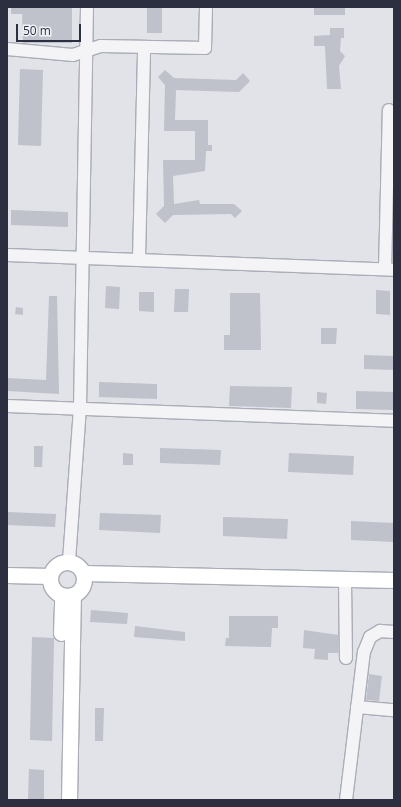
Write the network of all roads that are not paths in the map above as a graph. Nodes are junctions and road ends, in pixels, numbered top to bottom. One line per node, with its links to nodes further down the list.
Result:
1 (87, 7): 5 (street)
2 (206, 7): 4 (street)
3 (7, 49): 5 (street)
4 (144, 49): 5 (street); 9 (street)
5 (86, 51): 8 (street)
6 (389, 110): 10 (street)
7 (7, 255): 8 (street)
8 (84, 258): 9 (street); 12 (street)
9 (139, 258): 10 (street)
10 (390, 269)
11 (7, 406): 12 (street)
12 (80, 408): 13 (street); 14 (street)
13 (394, 421)
14 (69, 561): 15 (main road); 17 (main road)
15 (83, 573): 18 (main road); 20 (main road)
16 (7, 575): 17 (main road)
17 (50, 576): 20 (main road)
18 (345, 579): 19 (main road); 22 (street)
19 (392, 579)
20 (68, 595): 25 (main road); 26 (main road)
21 (394, 632): 23 (street)
22 (346, 658)
23 (358, 707): 24 (street); 27 (street)
24 (394, 710)
25 (60, 800)
26 (70, 800)
27 (346, 800)

